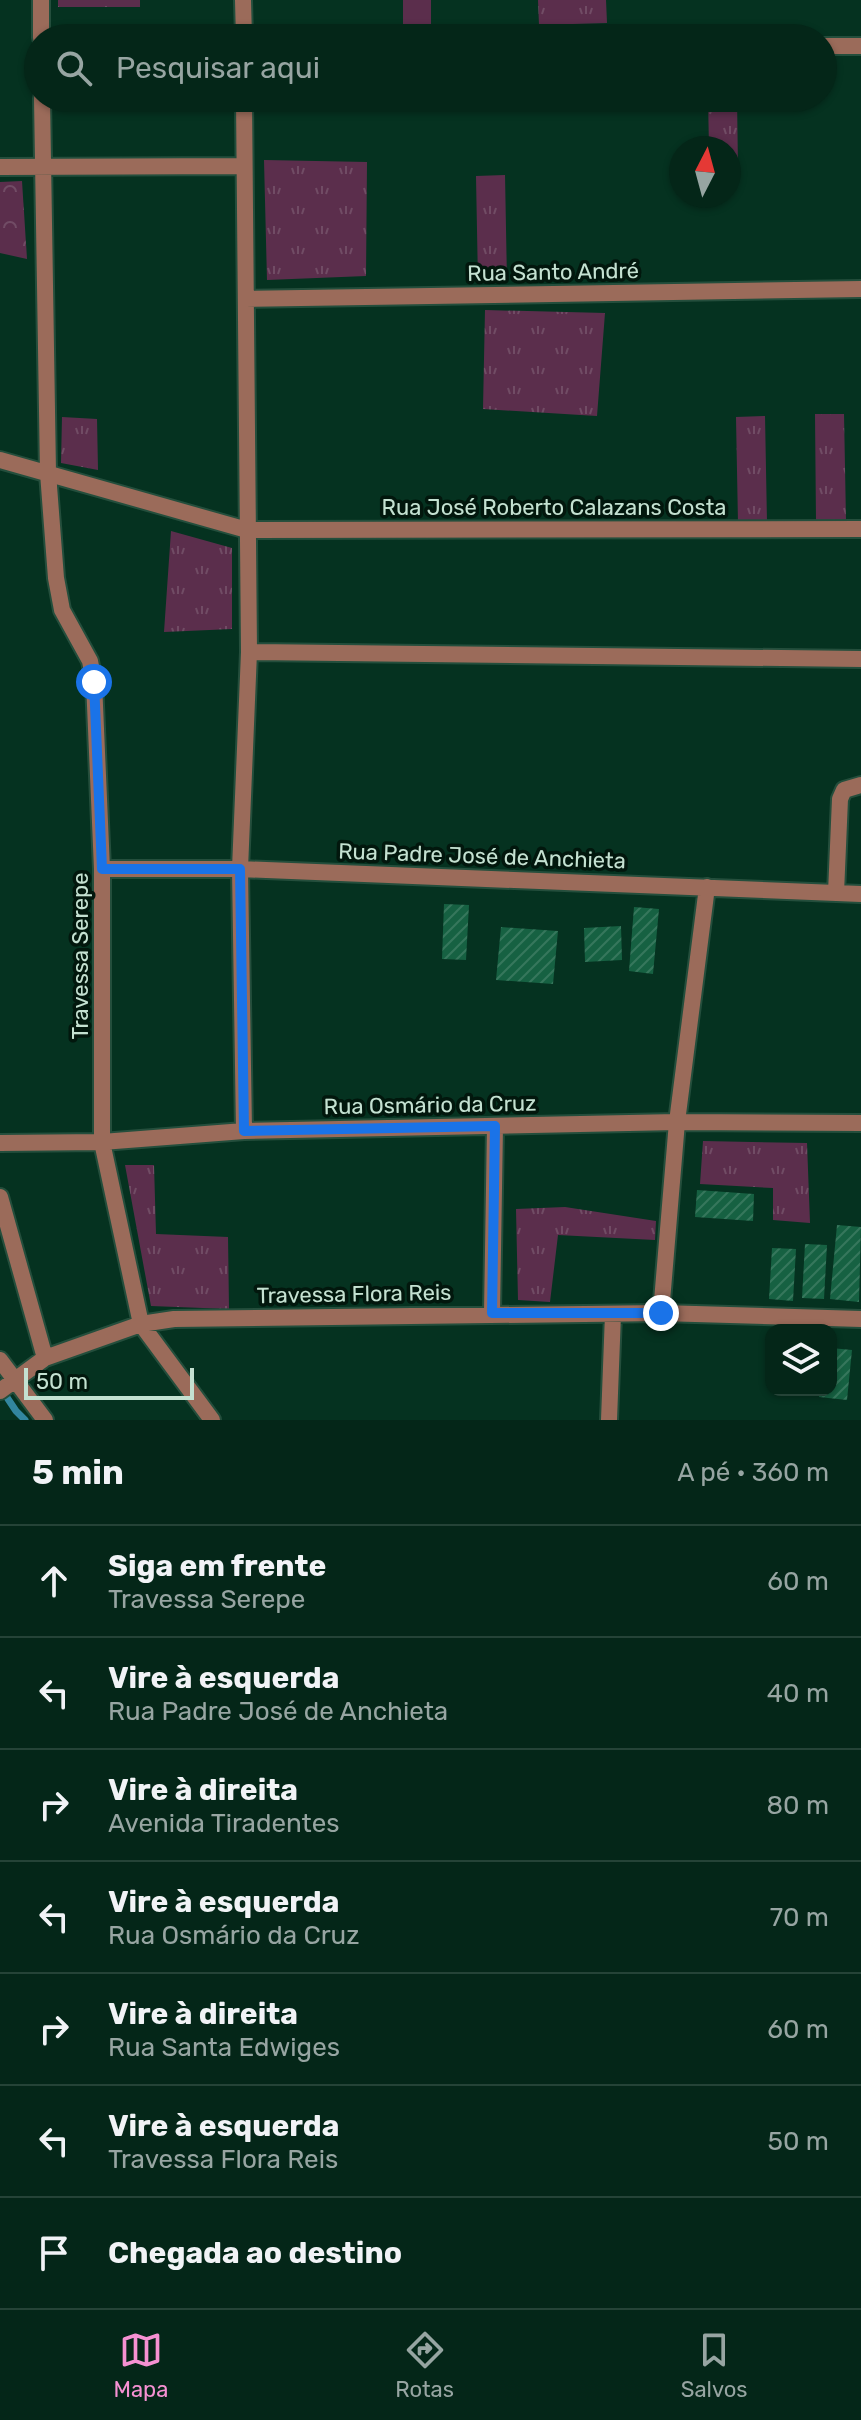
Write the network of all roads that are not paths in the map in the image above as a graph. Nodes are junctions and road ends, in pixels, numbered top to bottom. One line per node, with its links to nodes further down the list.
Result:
1 (41, 0): 3 (street)
2 (243, 0): 4 (street)
3 (41, 24)
4 (244, 24)
5 (837, 46): 6 (street)
6 (861, 46)
7 (42, 112): 11 (street, Travessa Serepe)
8 (244, 112): 9 (street)
9 (244, 166): 11 (street); 13 (street)
10 (0, 167): 11 (street)
11 (43, 167): 15 (street, Travessa Serepe)
12 (861, 289): 13 (street, Rua Santo André)
13 (246, 299): 17 (street)
14 (0, 460): 15 (street, Rua José Roberto Calazans Costa)
15 (48, 473): 17 (street, Rua José Roberto Calazans Costa); 21 (street, Travessa Serepe)
16 (861, 529): 17 (street, Rua José Roberto Calazans Costa)
17 (247, 530): 18 (street)
18 (249, 652): 19 (street); 22 (street)
19 (861, 659)
20 (861, 785): 24 (street)
21 (102, 869): 22 (street, Rua Padre José de Anchieta); 30 (street, Travessa Serepe)
22 (240, 869): 23 (street, Rua Padre José de Anchieta); 29 (street)
23 (707, 887): 24 (street, Rua Padre José de Anchieta); 26 (street)
24 (836, 893): 25 (street, Rua Padre José de Anchieta)
25 (861, 894)
26 (677, 1122): 27 (street, Rua Osmário da Cruz); 28 (street, Rua Osmário da Cruz); 34 (street)
27 (861, 1123)
28 (495, 1126): 29 (street, Rua Osmário da Cruz); 33 (street)
29 (244, 1131): 30 (street, Rua Osmário da Cruz)
30 (102, 1142): 31 (street, Rua Osmário da Cruz); 37 (street, Travessa Serepe)
31 (0, 1143)
32 (0, 1197): 38 (street)
33 (492, 1313): 35 (street, Travessa Flora Reis); 37 (street, Travessa Flora Reis)
34 (661, 1313): 35 (street, Travessa Flora Reis); 36 (street, Travessa Flora Reis)
35 (613, 1314): 43 (street)
36 (861, 1319)
37 (141, 1324): 38 (street, Travessa Flora Reis); 42 (street, Travessa Serepe)
38 (45, 1358): 40 (street, Travessa Flora Reis)
39 (0, 1360): 40 (street)
40 (7, 1386): 41 (street)
41 (45, 1420)
42 (212, 1420)
43 (609, 1420)

